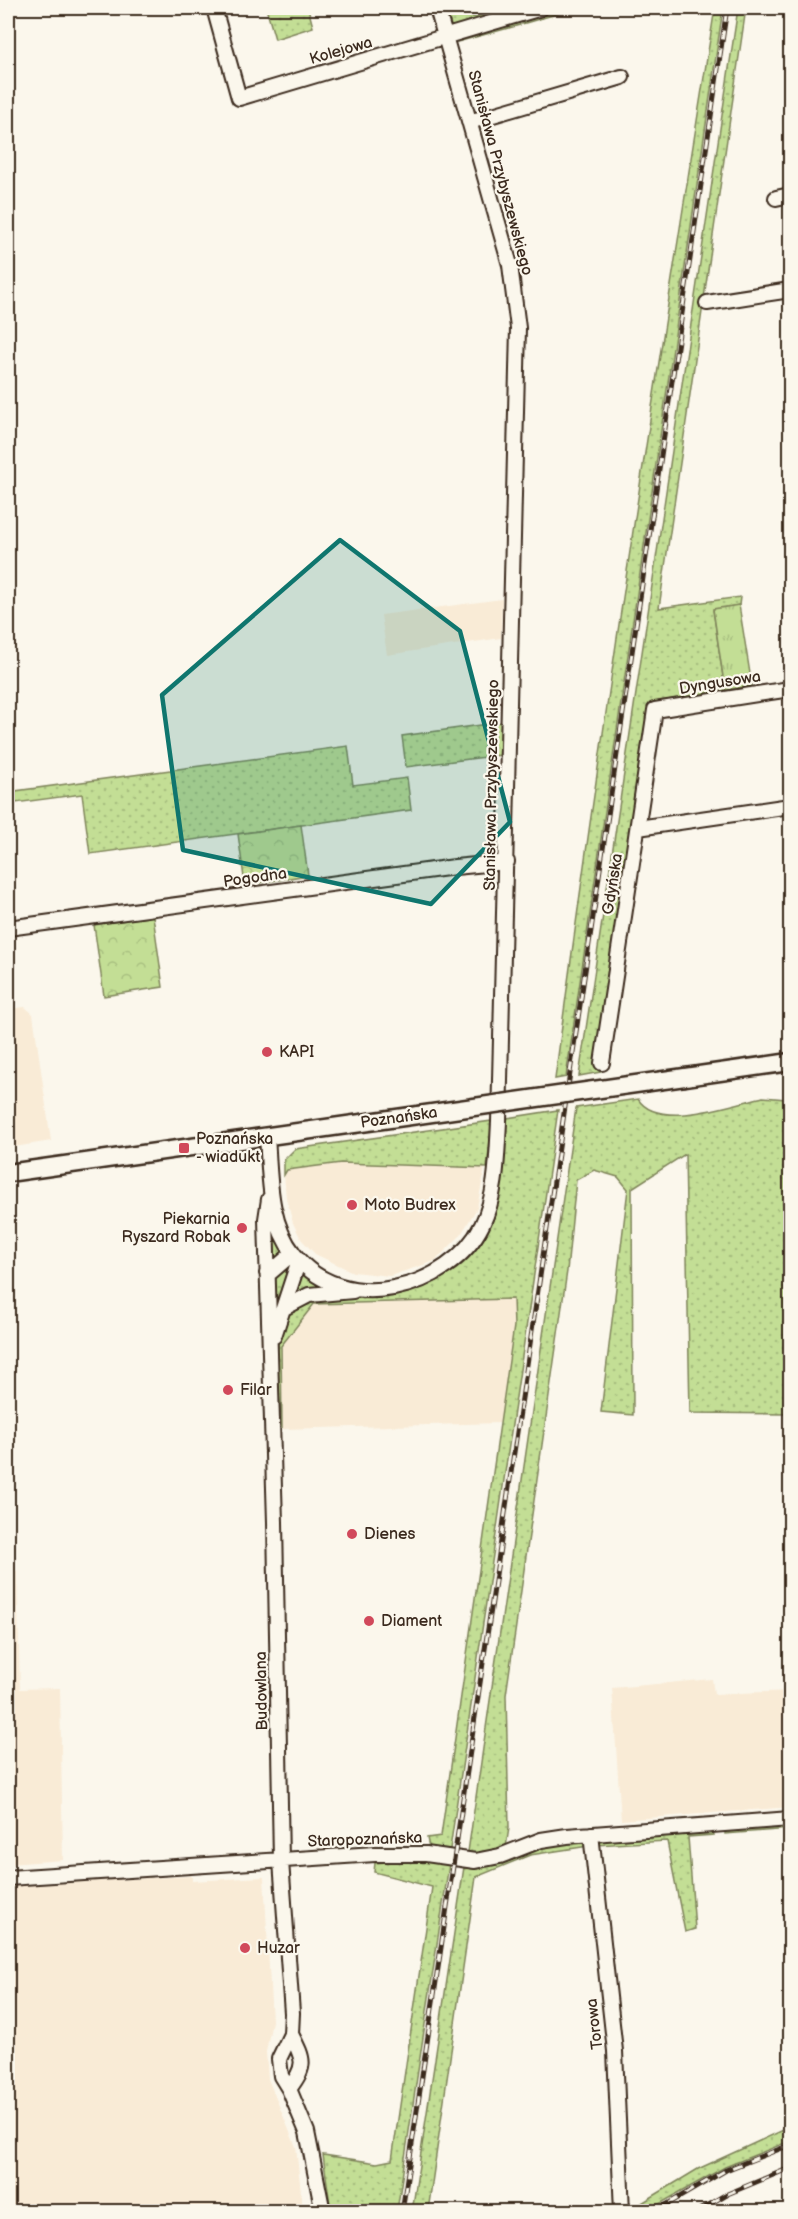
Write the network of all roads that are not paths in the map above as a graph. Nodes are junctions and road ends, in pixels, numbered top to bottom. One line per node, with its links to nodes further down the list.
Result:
1 (214, 8): 4 (street, Kolejowa)
2 (437, 8): 4 (street, Stanisława Przybyszewskiego)
3 (541, 8): 4 (street, Kolejowa)
4 (445, 37): 6 (street, Stanisława Przybyszewskiego)
5 (622, 77): 6 (street)
6 (469, 122): 15 (street, Stanisława Przybyszewskiego)
7 (790, 195): 8 (street)
8 (776, 198)
9 (790, 290): 10 (street)
10 (707, 303)
11 (790, 689): 12 (street, Dyngusowa)
12 (655, 710): 14 (street, Gdyńska)
13 (790, 806): 14 (street)
14 (638, 828): 18 (street, Gdyńska)
15 (507, 862): 16 (street, Pogodna); 24 (street, Stanisława Przybyszewskiego)
16 (8, 928)
17 (790, 1062): 19 (main road, Poznańska, bridge)
18 (602, 1063)
19 (267, 1136): 20 (main road, Poznańska); 21 (street, Stanisława Przybyszewskiego)
20 (8, 1173)
21 (270, 1191): 22 (street, Stanisława Przybyszewskiego); 23 (street, Budowlana)
22 (296, 1257): 23 (street); 24 (street, Stanisława Przybyszewskiego); 25 (street, Budowlana)
23 (267, 1273): 26 (street, Budowlana)
24 (370, 1290): 25 (street)
25 (284, 1308): 26 (street, Budowlana)
26 (271, 1347): 29 (street, Budowlana)
27 (790, 1819): 28 (street, Staropoznańska)
28 (591, 1834): 29 (street, Staropoznańska); 34 (street, Torowa)
29 (281, 1861): 30 (street, Staropoznańska); 31 (street, Budowlana)
30 (8, 1878)
31 (291, 2034): 32 (street, Budowlana); 32 (street, Budowlana)
32 (290, 2089): 33 (street, Budowlana)
33 (323, 2211)
34 (622, 2211)

